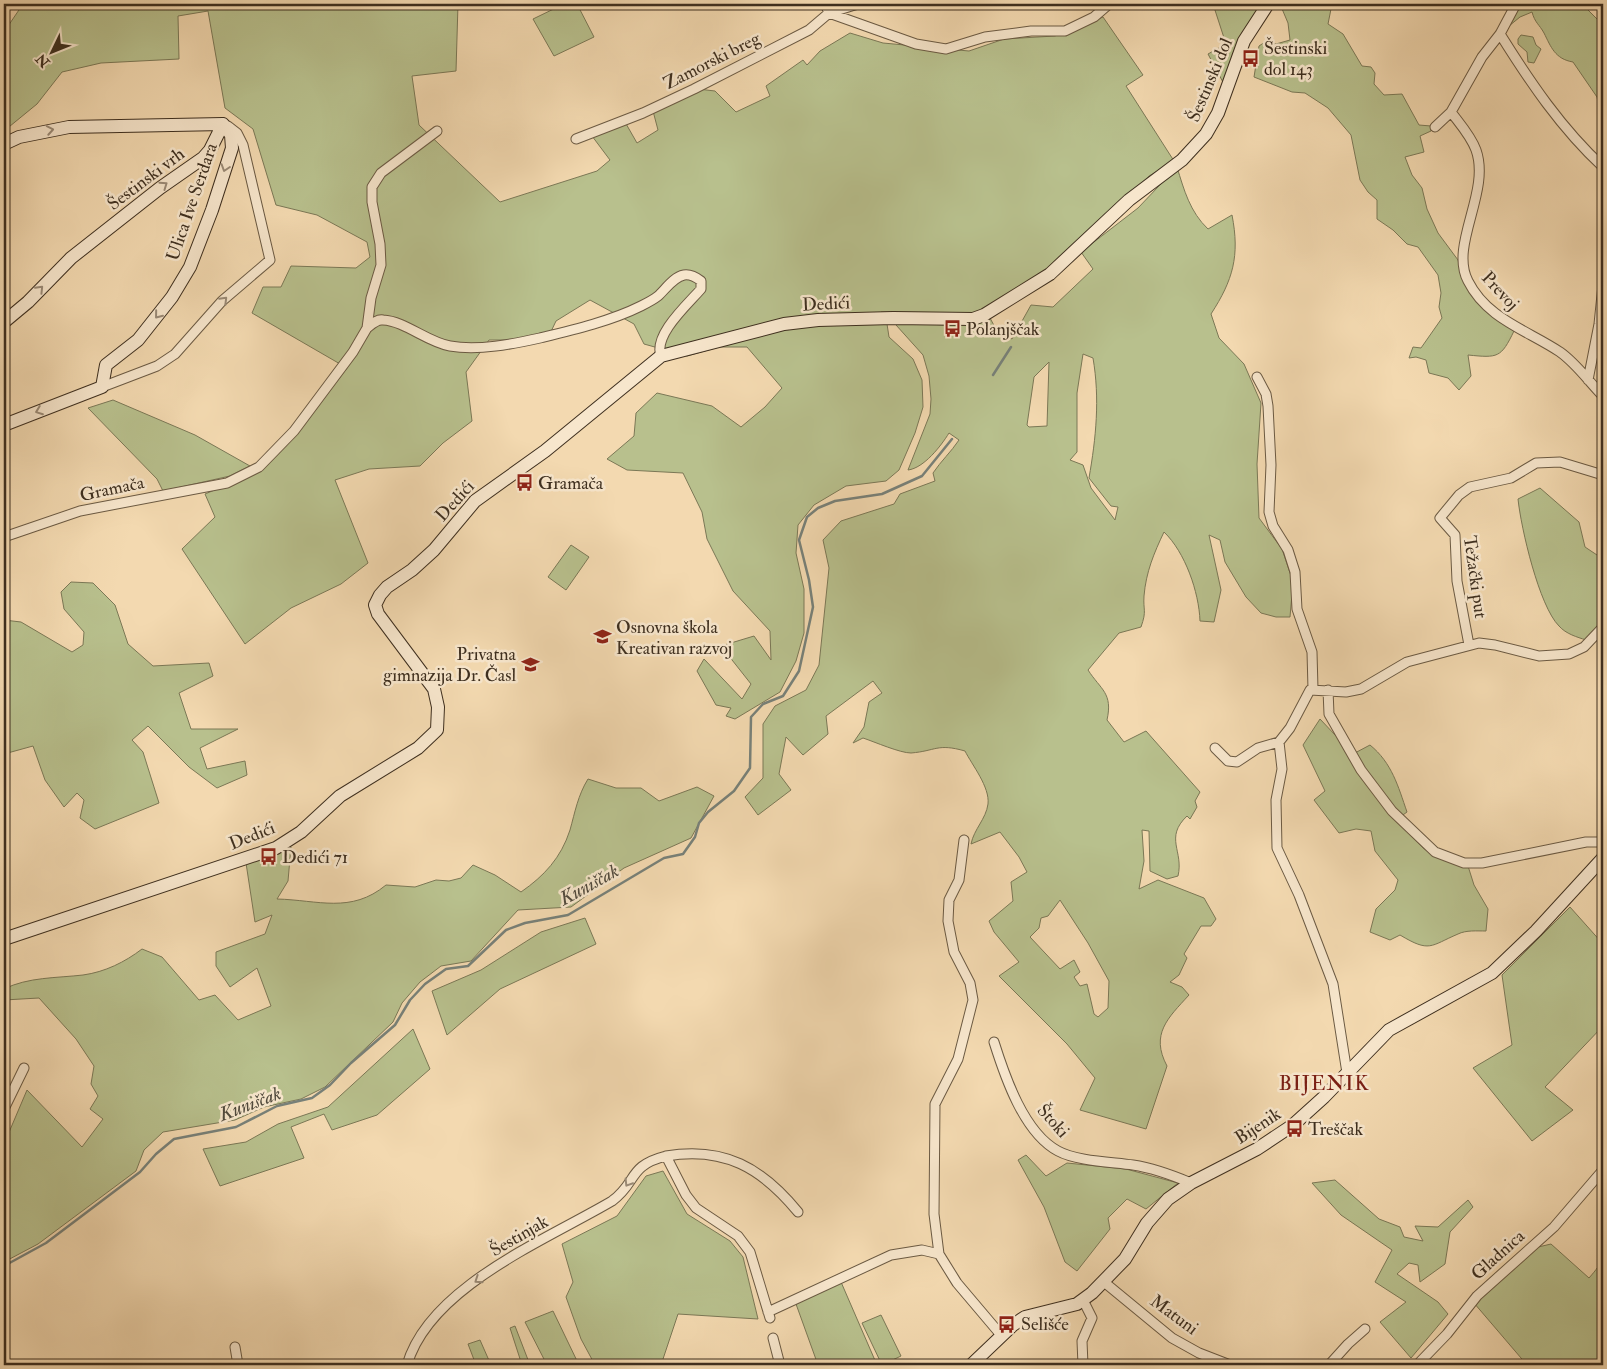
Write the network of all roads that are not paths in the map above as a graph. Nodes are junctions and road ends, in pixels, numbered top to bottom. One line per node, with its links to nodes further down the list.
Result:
1 (825, 4): 6 (street)
2 (858, 4): 6 (street, Zamorski breg)
3 (1109, 4): 6 (street)
4 (1268, 4): 15 (street, Šestinski dol)
5 (1516, 4): 7 (street)
6 (829, 13): 12 (street, Zamorski breg)
7 (1500, 34): 8 (street); 14 (street)
8 (1451, 112): 10 (street); 21 (street, Prevoj)
9 (222, 124): 13 (street, Šestinski vrh, one-way to 9); 17 (street, Šestinski vrh, one-way to 9); 22 (street, Ulica Ive Serdara, one-way to 22); 22 (street, Ulica Ive Serdara, one-way to 9)
10 (1435, 127)
11 (436, 131): 18 (street, Gramača)
12 (576, 139)
13 (4, 144)
14 (1603, 167)
15 (1129, 200): 19 (street, Dedići)
16 (1603, 285): 21 (street)
17 (4, 322)
18 (367, 328): 19 (street); 26 (street, Gramača)
19 (661, 356): 36 (street, Dedići)
20 (1257, 377): 29 (street)
21 (1588, 380): 23 (street, Prevoj)
22 (102, 387): 24 (street, Ulica Ive Serdara, one-way to 24)
23 (1603, 396)
24 (4, 425)
25 (1603, 475): 28 (street, Težački put)
26 (4, 537)
27 (1603, 627): 28 (street)
28 (1469, 645): 30 (street)
29 (1313, 689): 30 (street); 31 (street)
30 (1328, 690): 34 (street)
31 (1279, 742): 32 (street); 39 (street)
32 (1215, 748)
33 (964, 840): 45 (street)
34 (1603, 842)
35 (1603, 858): 39 (street, Bijenik)
36 (4, 939)
37 (994, 1042): 43 (street, Štoki)
38 (24, 1068): 40 (street)
39 (1347, 1073): 43 (street, Bijenik)
40 (4, 1110)
41 (666, 1156): 44 (street, Šestinjak); 45 (street); 53 (street, Šestinjak, one-way to 53)
42 (1603, 1170): 59 (street, Gladnica)
43 (1191, 1183): 46 (street, Bijenik)
44 (798, 1212)
45 (939, 1254): 49 (street)
46 (1104, 1282): 47 (street, Bijenik); 57 (street, Matuni)
47 (1083, 1300): 49 (street, Bijenik); 56 (street)
48 (1365, 1329): 58 (street)
49 (1001, 1335): 55 (street, Bijenik)
50 (773, 1338): 54 (street)
51 (235, 1347): 52 (street)
52 (238, 1365)
53 (407, 1365)
54 (780, 1365)
55 (971, 1365)
56 (1084, 1365)
57 (1230, 1365)
58 (1328, 1365)
59 (1417, 1365)

